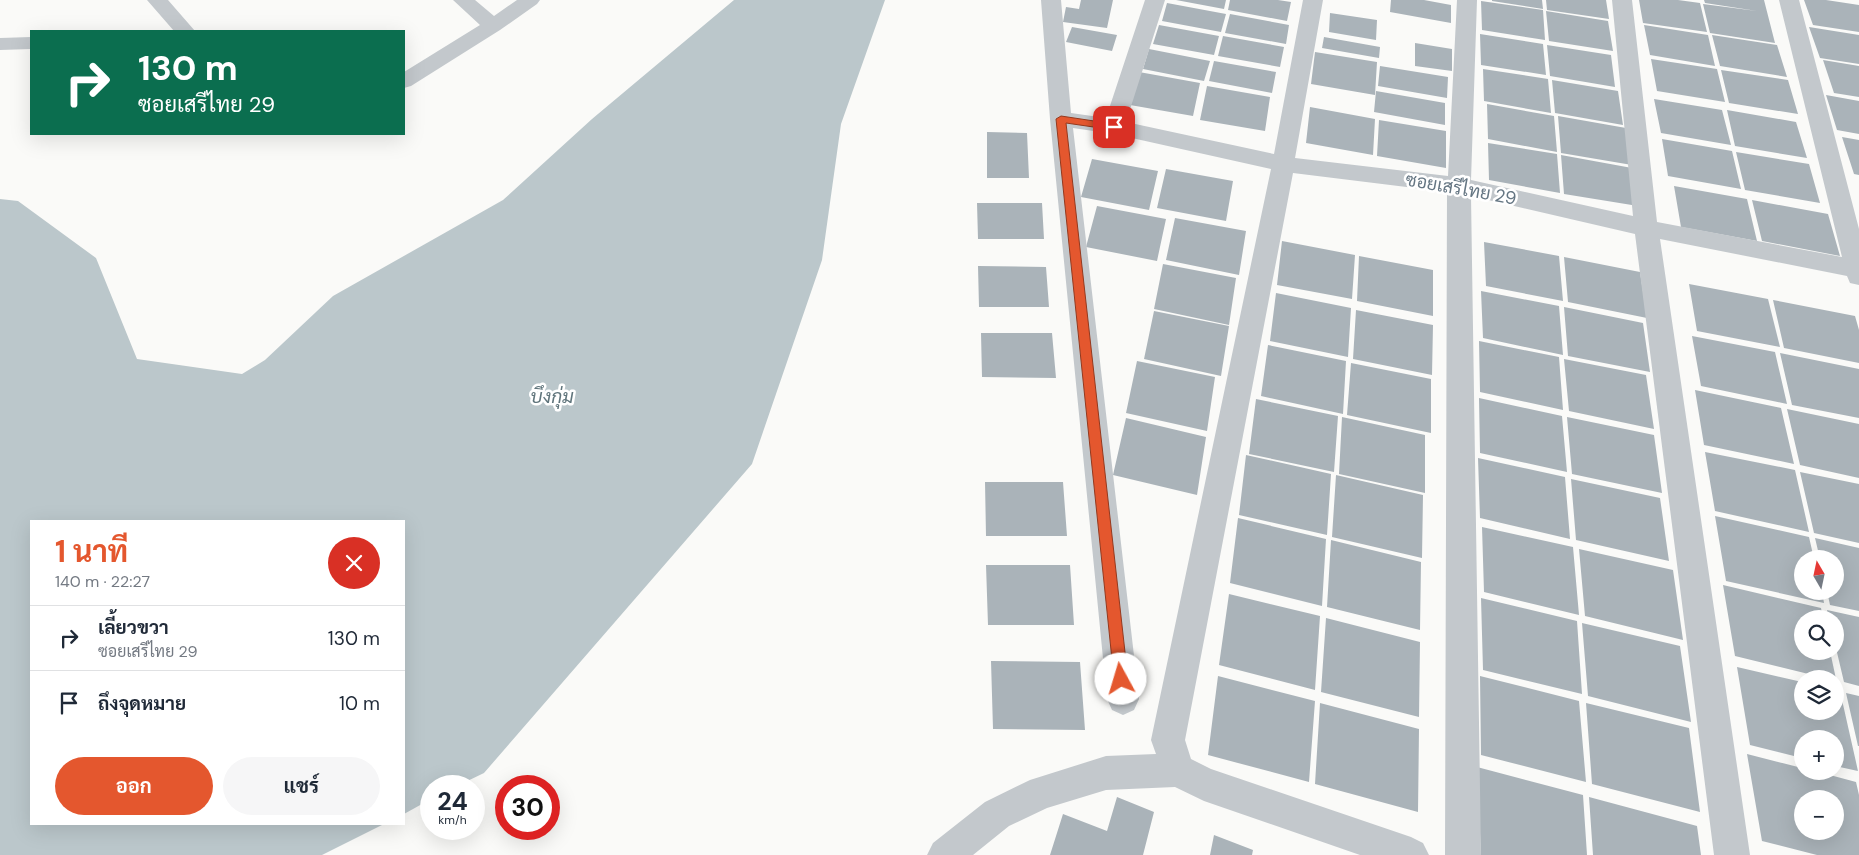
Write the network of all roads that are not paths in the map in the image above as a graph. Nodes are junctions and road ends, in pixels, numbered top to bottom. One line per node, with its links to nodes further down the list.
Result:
1 (157, 0): 11 (street)
2 (463, 0): 10 (street)
3 (530, 0): 10 (street)
4 (1051, 0): 15 (street)
5 (1155, 0): 16 (street)
6 (1313, 0): 17 (street)
7 (1467, 0): 18 (street)
8 (1622, 0): 19 (street)
9 (1789, 0): 20 (street)
10 (493, 26): 14 (street)
11 (184, 30)
12 (0, 44): 13 (street)
13 (30, 44)
14 (405, 79)
15 (1061, 119): 16 (street, ซอยเสรีไทย 29); 21 (street)
16 (1114, 127): 17 (street, ซอยเสรีไทย 29)
17 (1283, 164): 18 (street, ซอยเสรีไทย 29); 22 (street)
18 (1459, 185): 19 (street, ซอยเสรีไทย 29); 25 (street)
19 (1646, 228): 20 (street, ซอยเสรีไทย 29); 26 (street)
20 (1858, 272)
21 (1123, 698)
22 (1178, 770): 23 (street); 24 (street)
23 (945, 855)
24 (1411, 855)
25 (1463, 855)
26 (1732, 855)

